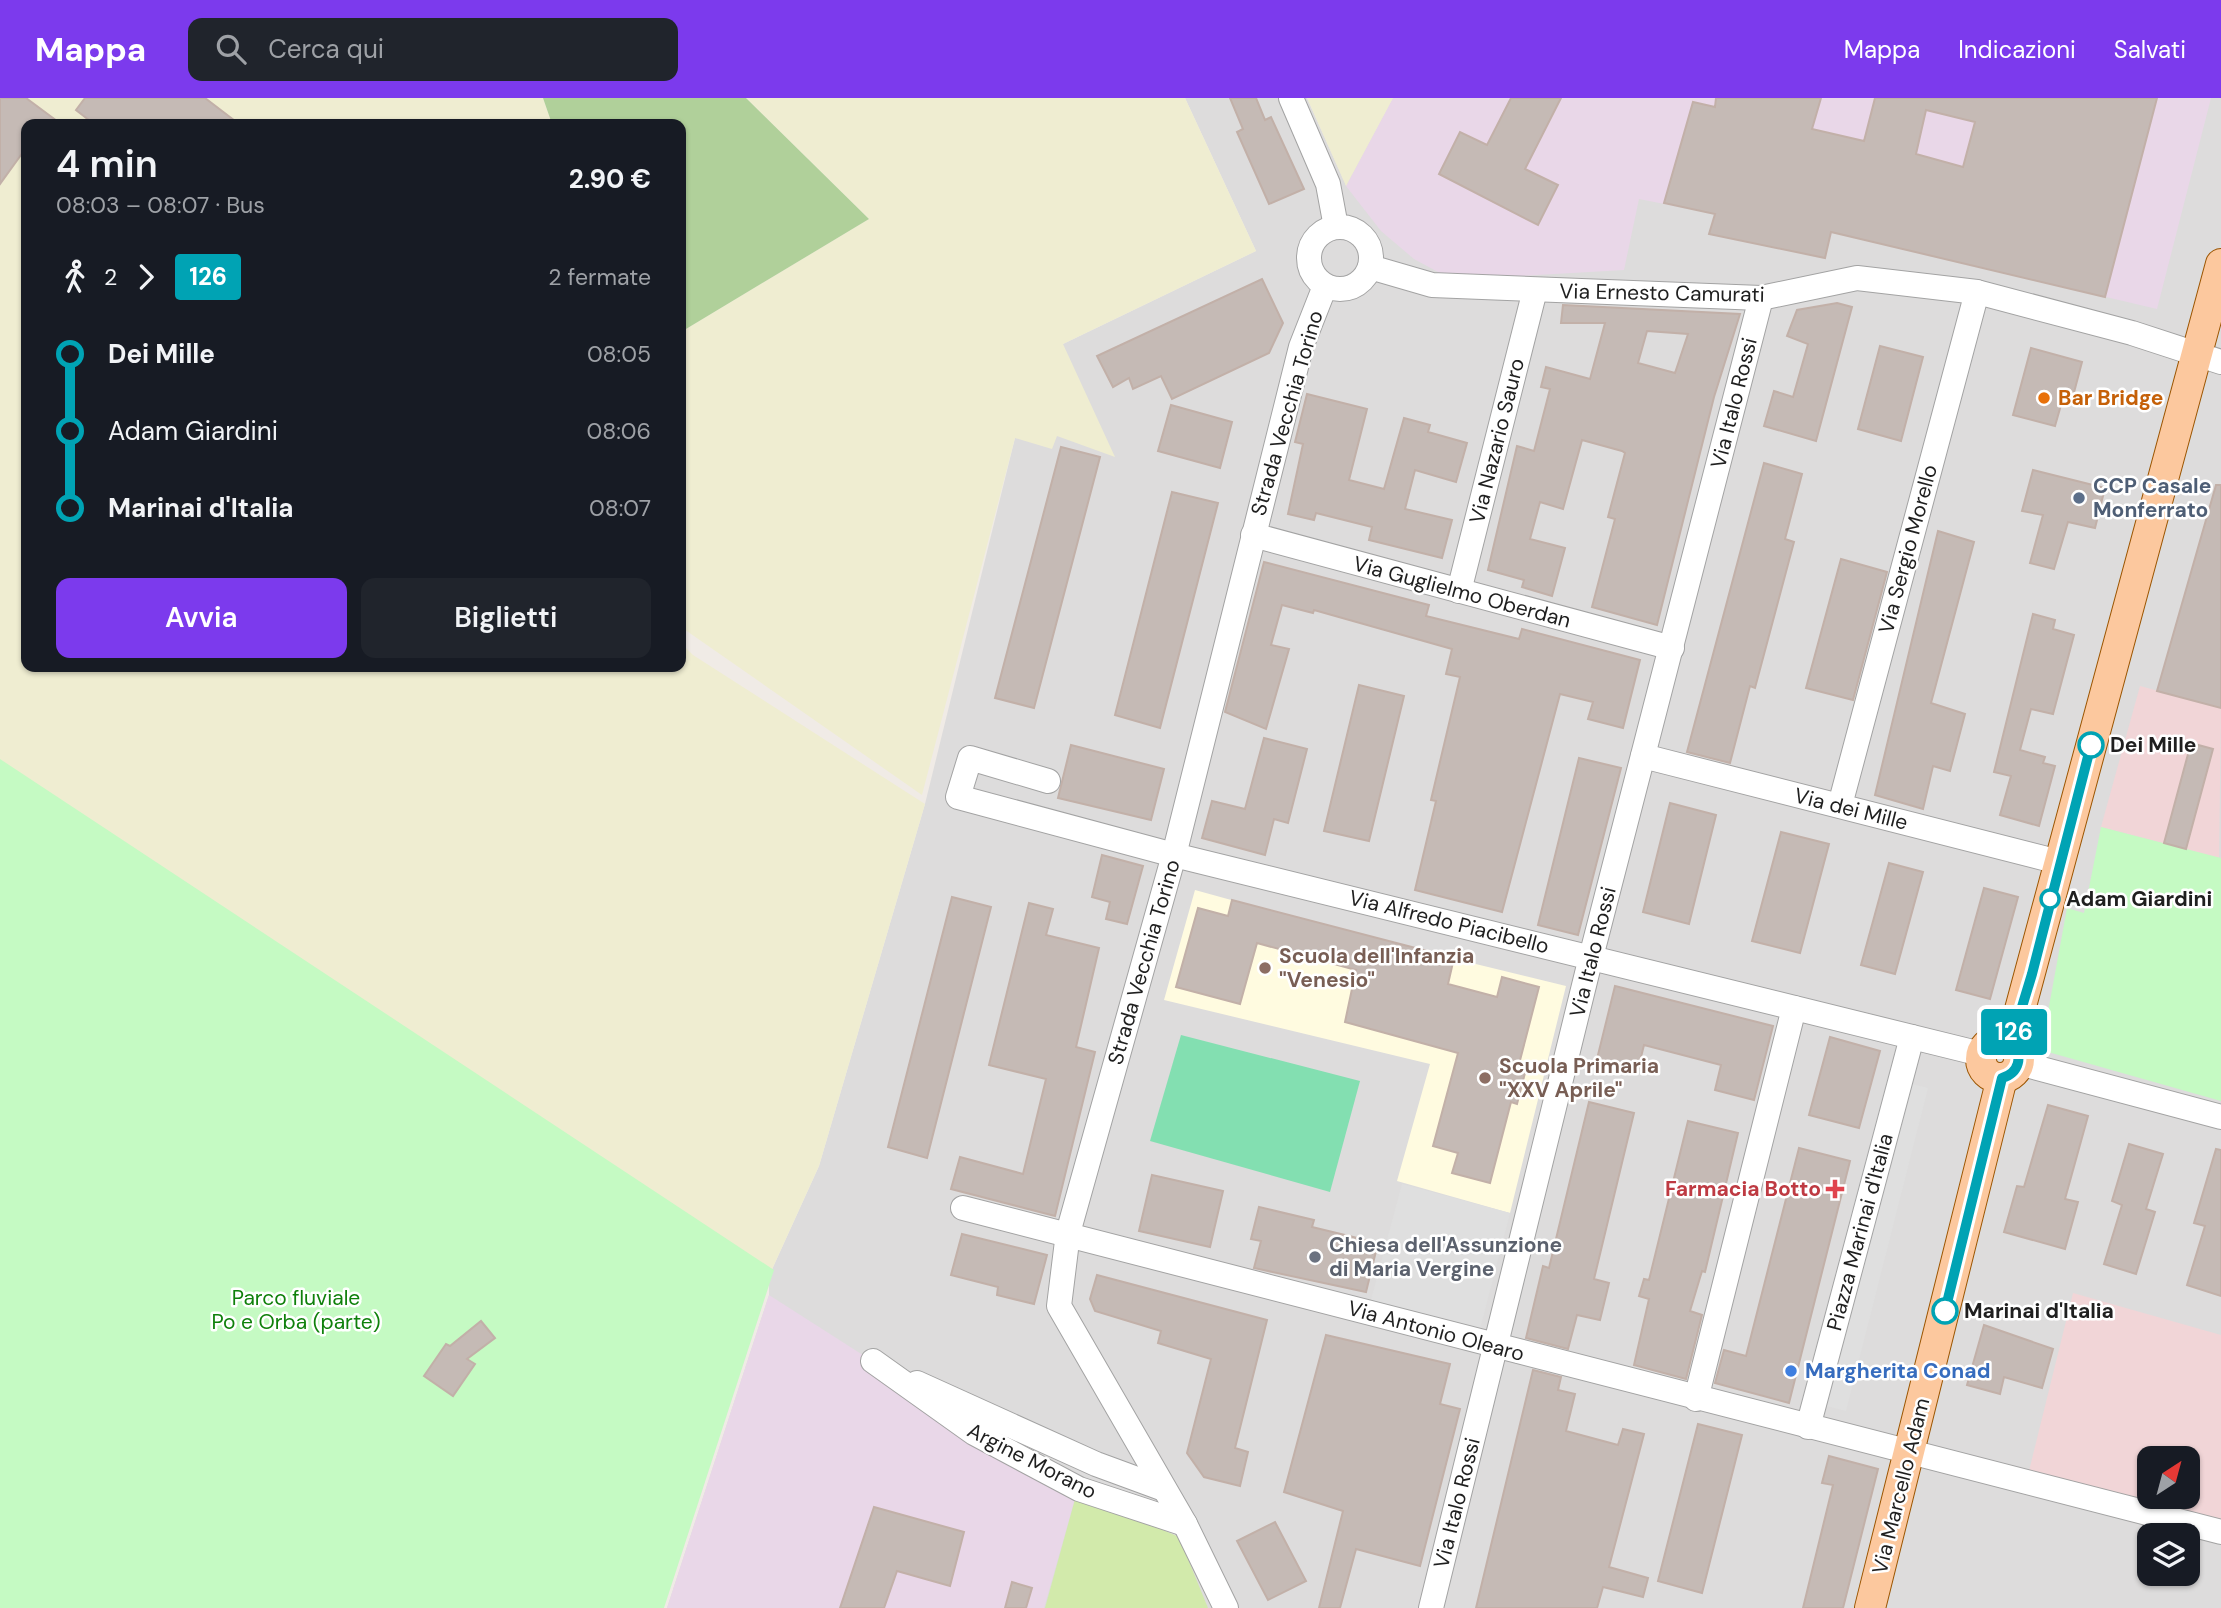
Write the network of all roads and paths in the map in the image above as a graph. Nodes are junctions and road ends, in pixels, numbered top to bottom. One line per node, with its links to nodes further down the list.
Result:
1 (1291, 98): 2 (street)
2 (1336, 227): 4 (street); 5 (street)
3 (2221, 264): 9 (main road, Via Marcello Adam)
4 (1370, 267): 5 (street); 6 (street, Via Ernesto Camurati)
5 (1325, 286): 10 (street, Strada Vecchia Torino)
6 (1535, 290): 8 (street, Via Ernesto Camurati); 11 (street, Via Nazario Sauro)
7 (1977, 292): 8 (street, Via Ernesto Camurati); 9 (street, Via Ernesto Camurati); 15 (street, Via Sergio Morello)
8 (1761, 298): 12 (street, Via Italo Rossi)
9 (2209, 358): 17 (main road, Via Marcello Adam)
10 (1253, 535): 11 (street, Via Guglielmo Oberdan); 16 (street, Strada Vecchia Torino)
11 (1459, 591): 12 (street, Via Guglielmo Oberdan)
12 (1672, 648): 13 (street, Via Italo Rossi)
13 (1643, 756): 15 (street, Via dei Mille); 18 (street, Via Italo Rossi)
14 (1048, 781): 16 (street, Via Alfredo Piacibello)
15 (1840, 805): 17 (street, Via dei Mille)
16 (1174, 855): 18 (street, Via Alfredo Piacibello); 25 (street, Strada Vecchia Torino)
17 (2059, 862): 22 (main road, Via Marcello Adam)
18 (1591, 957): 19 (street, Via Alfredo Piacibello); 26 (street, Via Italo Rossi)
19 (1794, 1008): 20 (street, Via Alfredo Piacibello); 27 (street)
20 (1912, 1037): 21 (street, Via Alfredo Piacibello); 28 (street, Piazza Marinai d'Italia)
21 (1981, 1054): 22 (main road)
22 (2011, 1061): 23 (street); 29 (main road, Via Marcello Adam)
23 (2221, 1117)
24 (963, 1208): 25 (street, Via Antonio Olearo)
25 (1068, 1233): 26 (street, Via Antonio Olearo); 30 (street, Strada Vecchia Torino)
26 (1495, 1347): 27 (street, Via Antonio Olearo); 34 (street, Via Italo Rossi)
27 (1696, 1399): 28 (street, Via Antonio Olearo)
28 (1808, 1427): 29 (street, Via Antonio Olearo)
29 (1909, 1454): 32 (street, Via Antonio Olearo); 35 (main road, Via Marcello Adam)
30 (1164, 1489): 31 (street, Strada Vecchia Torino); 31 (street, Argine Morano)
31 (1185, 1524): 33 (street, Strada Vecchia Torino)
32 (2221, 1532)
33 (1226, 1608)
34 (1431, 1608)
35 (1870, 1608)

